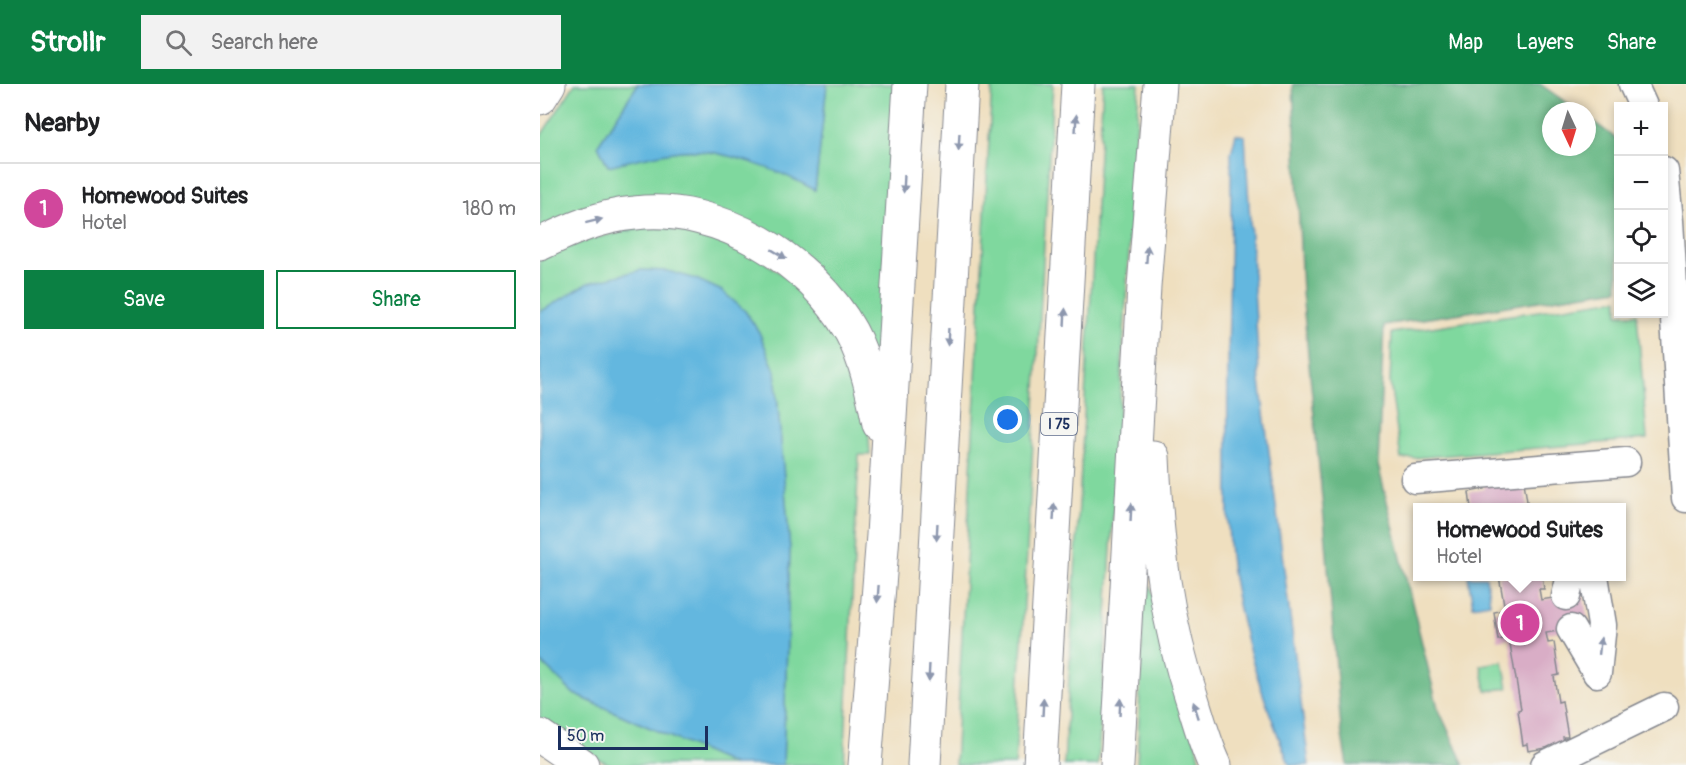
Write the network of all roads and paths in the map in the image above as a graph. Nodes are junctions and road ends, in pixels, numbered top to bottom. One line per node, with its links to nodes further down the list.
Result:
1 (549, 84): 7 (highway)
2 (910, 84): 16 (highway, one-way to 16)
3 (962, 84): 23 (highway, one-way to 23)
4 (1078, 84): 24 (highway, I 75, one-way to 4)
5 (1160, 84): 11 (highway, one-way to 5)
6 (1633, 84): 8 (street)
7 (540, 98)
8 (1641, 102)
9 (1668, 204): 12 (street)
10 (540, 244): 16 (highway, one-way to 16)
11 (1144, 287): 25 (highway, one-way to 11); 26 (highway, one-way to 11)
12 (1680, 305): 15 (street)
13 (1626, 462): 14 (street)
14 (1415, 479)
15 (1686, 498)
16 (883, 535): 22 (highway, one-way to 22)
17 (1595, 581): 18 (street, one-way to 17)
18 (1571, 629)
19 (1664, 706): 27 (street)
20 (540, 736): 21 (highway)
21 (582, 765)
22 (865, 765)
23 (924, 765)
24 (1040, 765)
25 (1117, 765)
26 (1215, 765)
27 (1545, 765)

